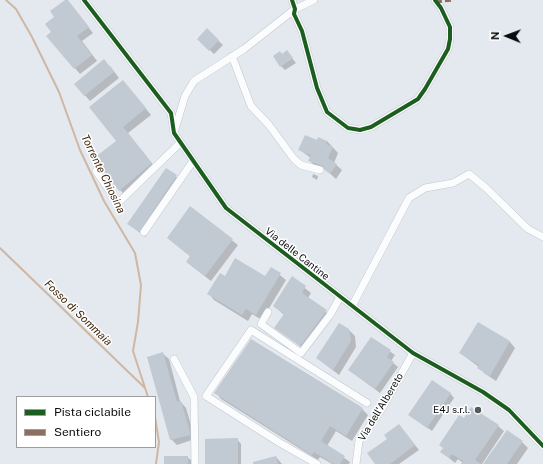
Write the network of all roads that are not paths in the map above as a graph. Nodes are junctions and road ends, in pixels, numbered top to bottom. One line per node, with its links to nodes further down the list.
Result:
1 (84, 0): 7 (street, Via delle Cantine)
2 (292, 0): 5 (street)
3 (314, 0): 5 (street)
4 (435, 0): 5 (street)
5 (295, 9): 6 (street)
6 (232, 56): 7 (street); 10 (street)
7 (174, 133): 8 (street, Via delle Cantine)
8 (180, 143): 9 (street, Via delle Cantine); 11 (street)
9 (193, 161): 12 (street); 14 (street, Via delle Cantine)
10 (320, 170)
11 (96, 171)
12 (144, 232)
13 (543, 237): 15 (street)
14 (340, 298): 15 (street, Via delle Cantine); 16 (street)
15 (352, 306): 17 (street, Via delle Cantine)
16 (268, 312)
17 (413, 353): 20 (street, Via delle Cantine); 23 (street, Via dell'Albereto)
18 (174, 359): 21 (street)
19 (367, 403): 22 (street)
20 (543, 446)
21 (195, 464)
22 (317, 464)
23 (356, 464)

